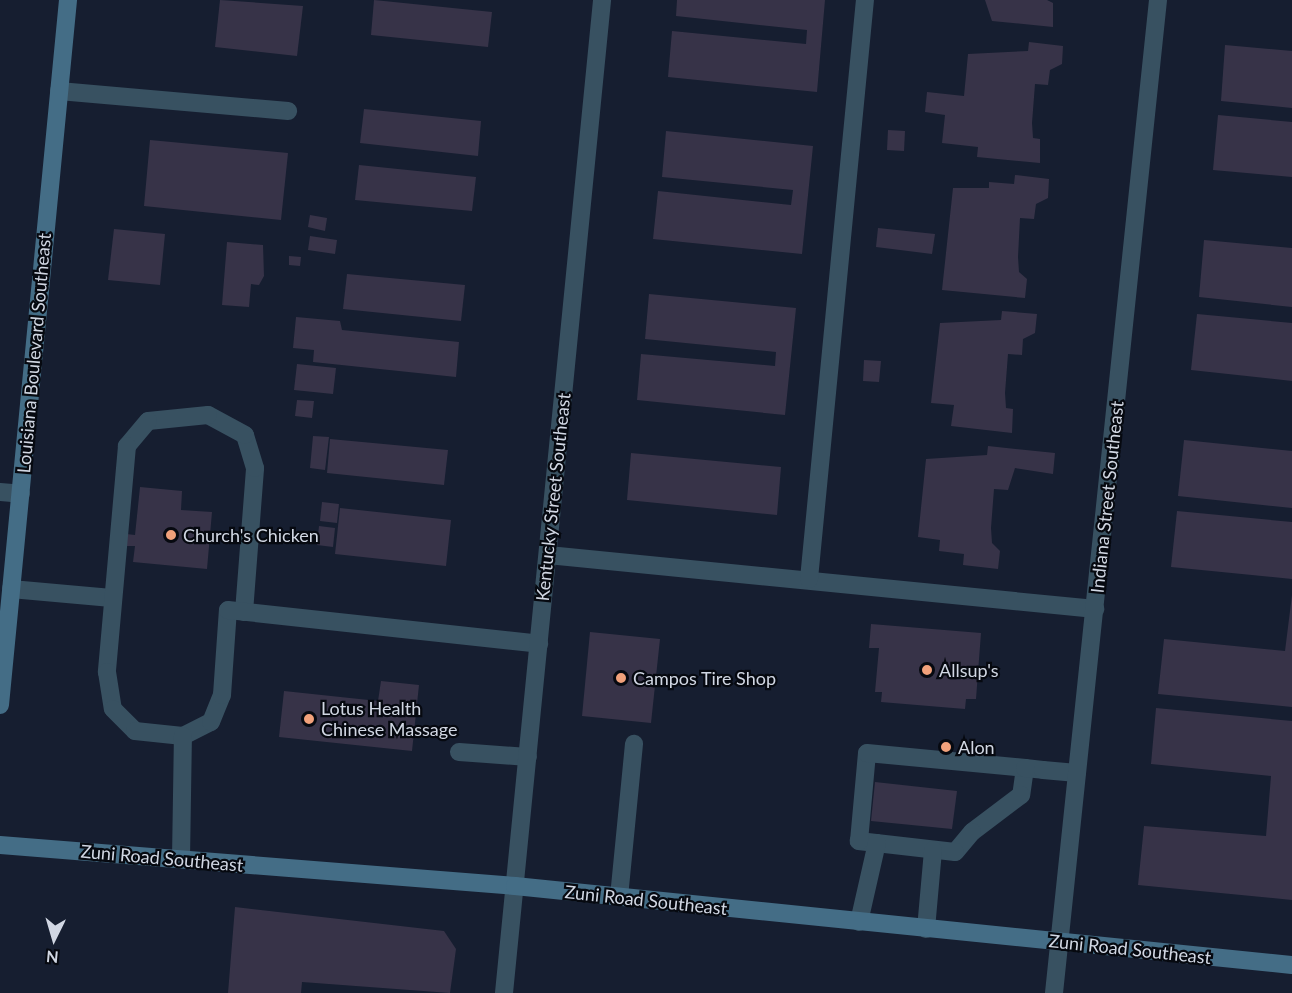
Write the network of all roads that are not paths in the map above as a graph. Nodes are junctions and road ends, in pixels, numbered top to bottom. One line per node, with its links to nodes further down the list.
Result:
1 (68, 0): 5 (street, Louisiana Boulevard Southeast)
2 (602, 0): 9 (street, Kentucky Street Southeast)
3 (865, 0): 10 (street)
4 (1158, 0): 13 (street, Indiana Street Southeast)
5 (59, 91): 6 (street); 8 (street, Louisiana Boulevard Southeast)
6 (288, 111)
7 (0, 492): 8 (street)
8 (21, 494): 11 (street, Louisiana Boulevard Southeast)
9 (548, 555): 10 (street); 15 (street, Kentucky Street Southeast)
10 (809, 579): 13 (street)
11 (11, 589): 12 (street); 16 (street, Louisiana Boulevard Southeast)
12 (112, 598): 14 (street); 17 (street)
13 (1095, 609): 22 (street, Indiana Street Southeast)
14 (244, 612): 15 (street); 17 (street)
15 (539, 644): 20 (street, Kentucky Street Southeast)
16 (0, 705)
17 (183, 736): 26 (street)
18 (634, 744): 28 (street)
19 (459, 752): 20 (street)
20 (528, 757): 27 (street, Kentucky Street Southeast)
21 (1025, 768): 22 (street); 23 (street); 25 (street)
22 (1077, 773): 31 (street, Indiana Street Southeast)
23 (877, 843): 25 (street); 29 (street)
24 (0, 845): 26 (street, Zuni Road Southeast)
25 (933, 850): 30 (street)
26 (181, 859): 27 (street, Zuni Road Southeast)
27 (515, 886): 28 (street, Zuni Road Southeast); 33 (street, Kentucky Street Southeast)
28 (619, 897): 29 (street, Zuni Road Southeast)
29 (859, 922): 30 (street, Zuni Road Southeast)
30 (926, 929): 31 (street, Zuni Road Southeast)
31 (1060, 943): 32 (street, Zuni Road Southeast); 34 (street, Indiana Street Southeast)
32 (1292, 965)
33 (504, 993)
34 (1054, 993)

